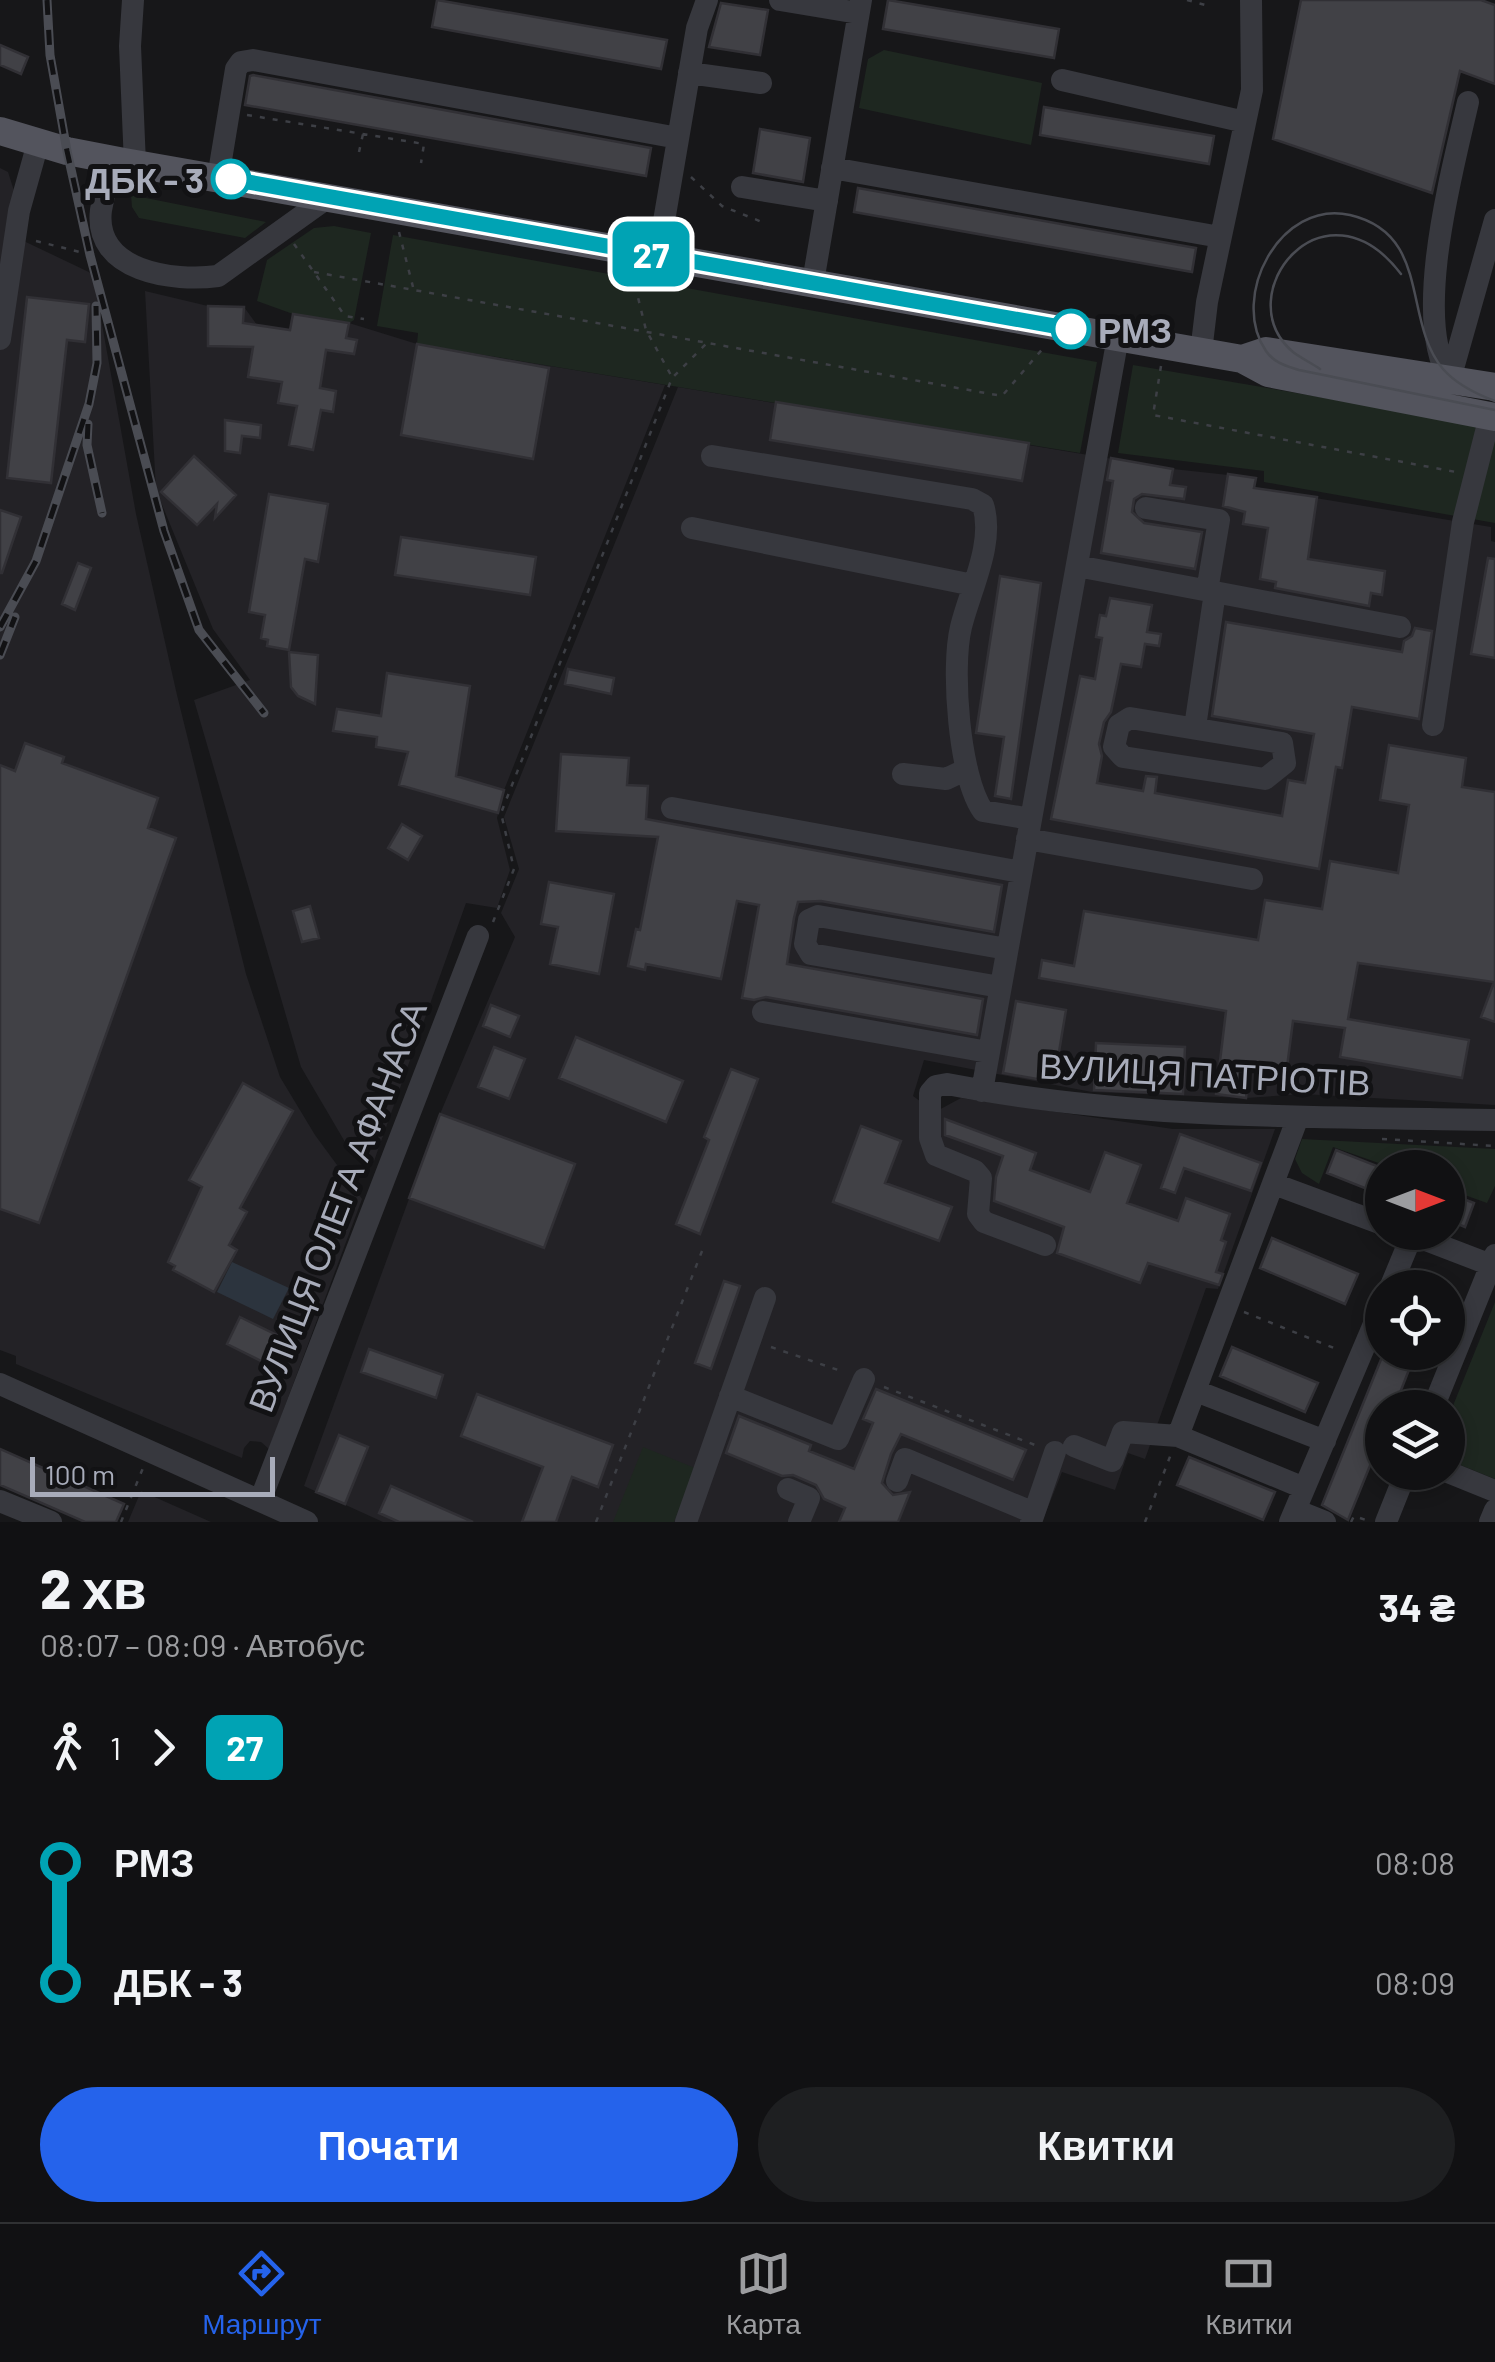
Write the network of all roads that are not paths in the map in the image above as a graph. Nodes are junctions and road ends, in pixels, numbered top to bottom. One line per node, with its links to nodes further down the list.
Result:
1 (133, 0): 14 (street)
2 (707, 0): 6 (street)
3 (780, 0): 5 (street)
4 (1252, 0): 10 (street)
5 (859, 6): 15 (street)
6 (689, 73): 8 (street); 12 (street)
7 (1062, 80): 10 (street)
8 (760, 82)
9 (1468, 102): 29 (street)
10 (1245, 122): 22 (street)
11 (0, 130): 13 (main road)
12 (678, 138): 16 (street); 23 (street)
13 (38, 143): 14 (main road); 20 (street)
14 (130, 163): 16 (main road); 18 (street)
15 (832, 168): 19 (street); 22 (street)
16 (218, 178): 18 (main road)
17 (742, 186): 19 (street)
18 (328, 198): 23 (main road)
19 (827, 201): 24 (street)
20 (11, 222): 26 (street)
21 (1494, 224): 29 (street)
22 (1220, 237): 27 (street)
23 (658, 256): 24 (main road)
24 (813, 282): 25 (main road)
25 (1118, 337): 27 (main road); 35 (street)
26 (0, 339)
27 (1200, 352): 28 (main road)
28 (1242, 359): 29 (main road); 31 (main road)
29 (1450, 379): 30 (main road)
30 (1495, 387)
31 (1493, 416): 39 (street)
32 (712, 456): 36 (street)
33 (1146, 508): 37 (street)
34 (692, 528): 36 (street)
35 (1076, 566): 37 (street); 44 (street)
36 (973, 585): 41 (street)
37 (1211, 592): 38 (street); 40 (street)
38 (1400, 627)
39 (1434, 725)
40 (1194, 727): 40 (street)
41 (967, 769): 42 (street); 44 (street)
42 (903, 774)
43 (672, 808): 45 (street)
44 (1029, 829): 45 (street); 46 (street)
45 (1021, 872): 48 (street)
46 (1252, 879)
47 (478, 936): 75 (street, ВУЛИЦЯ ОЛЕГА АФАНАСА)
48 (1007, 949): 49 (street); 49 (street)
49 (1000, 988): 51 (street)
50 (763, 1012): 51 (street)
51 (988, 1052): 52 (street)
52 (982, 1091): 53 (street, ВУЛИЦЯ ПАТРІОТІВ); 57 (street, ВУЛИЦЯ ПАТРІОТІВ)
53 (1298, 1117): 54 (street, ВУЛИЦЯ ПАТРІОТІВ); 55 (street)
54 (1495, 1120)
55 (1274, 1184): 56 (street); 65 (street)
56 (1365, 1218)
57 (1045, 1244)
58 (1461, 1250): 59 (street)
59 (1493, 1260): 64 (street)
60 (766, 1298): 66 (street)
61 (1365, 1346): 68 (street)
62 (864, 1379): 66 (street)
63 (0, 1384): 75 (street)
64 (1440, 1390)
65 (1196, 1391): 67 (street); 68 (street)
66 (730, 1396): 81 (street)
67 (1178, 1436): 76 (street); 78 (street)
68 (1325, 1441): 76 (street)
69 (1465, 1479): 73 (street)
70 (897, 1481): 78 (street)
71 (788, 1490): 82 (street)
72 (1399, 1490): 84 (street)
73 (1495, 1491)
74 (0, 1500): 79 (street)
75 (260, 1501): 80 (street)
76 (1296, 1507): 83 (street)
77 (1495, 1510): 85 (street)
78 (1033, 1517)
79 (51, 1522)
80 (307, 1522)
81 (686, 1522)
82 (799, 1522)
83 (1325, 1522)
84 (1386, 1522)
85 (1490, 1522)

